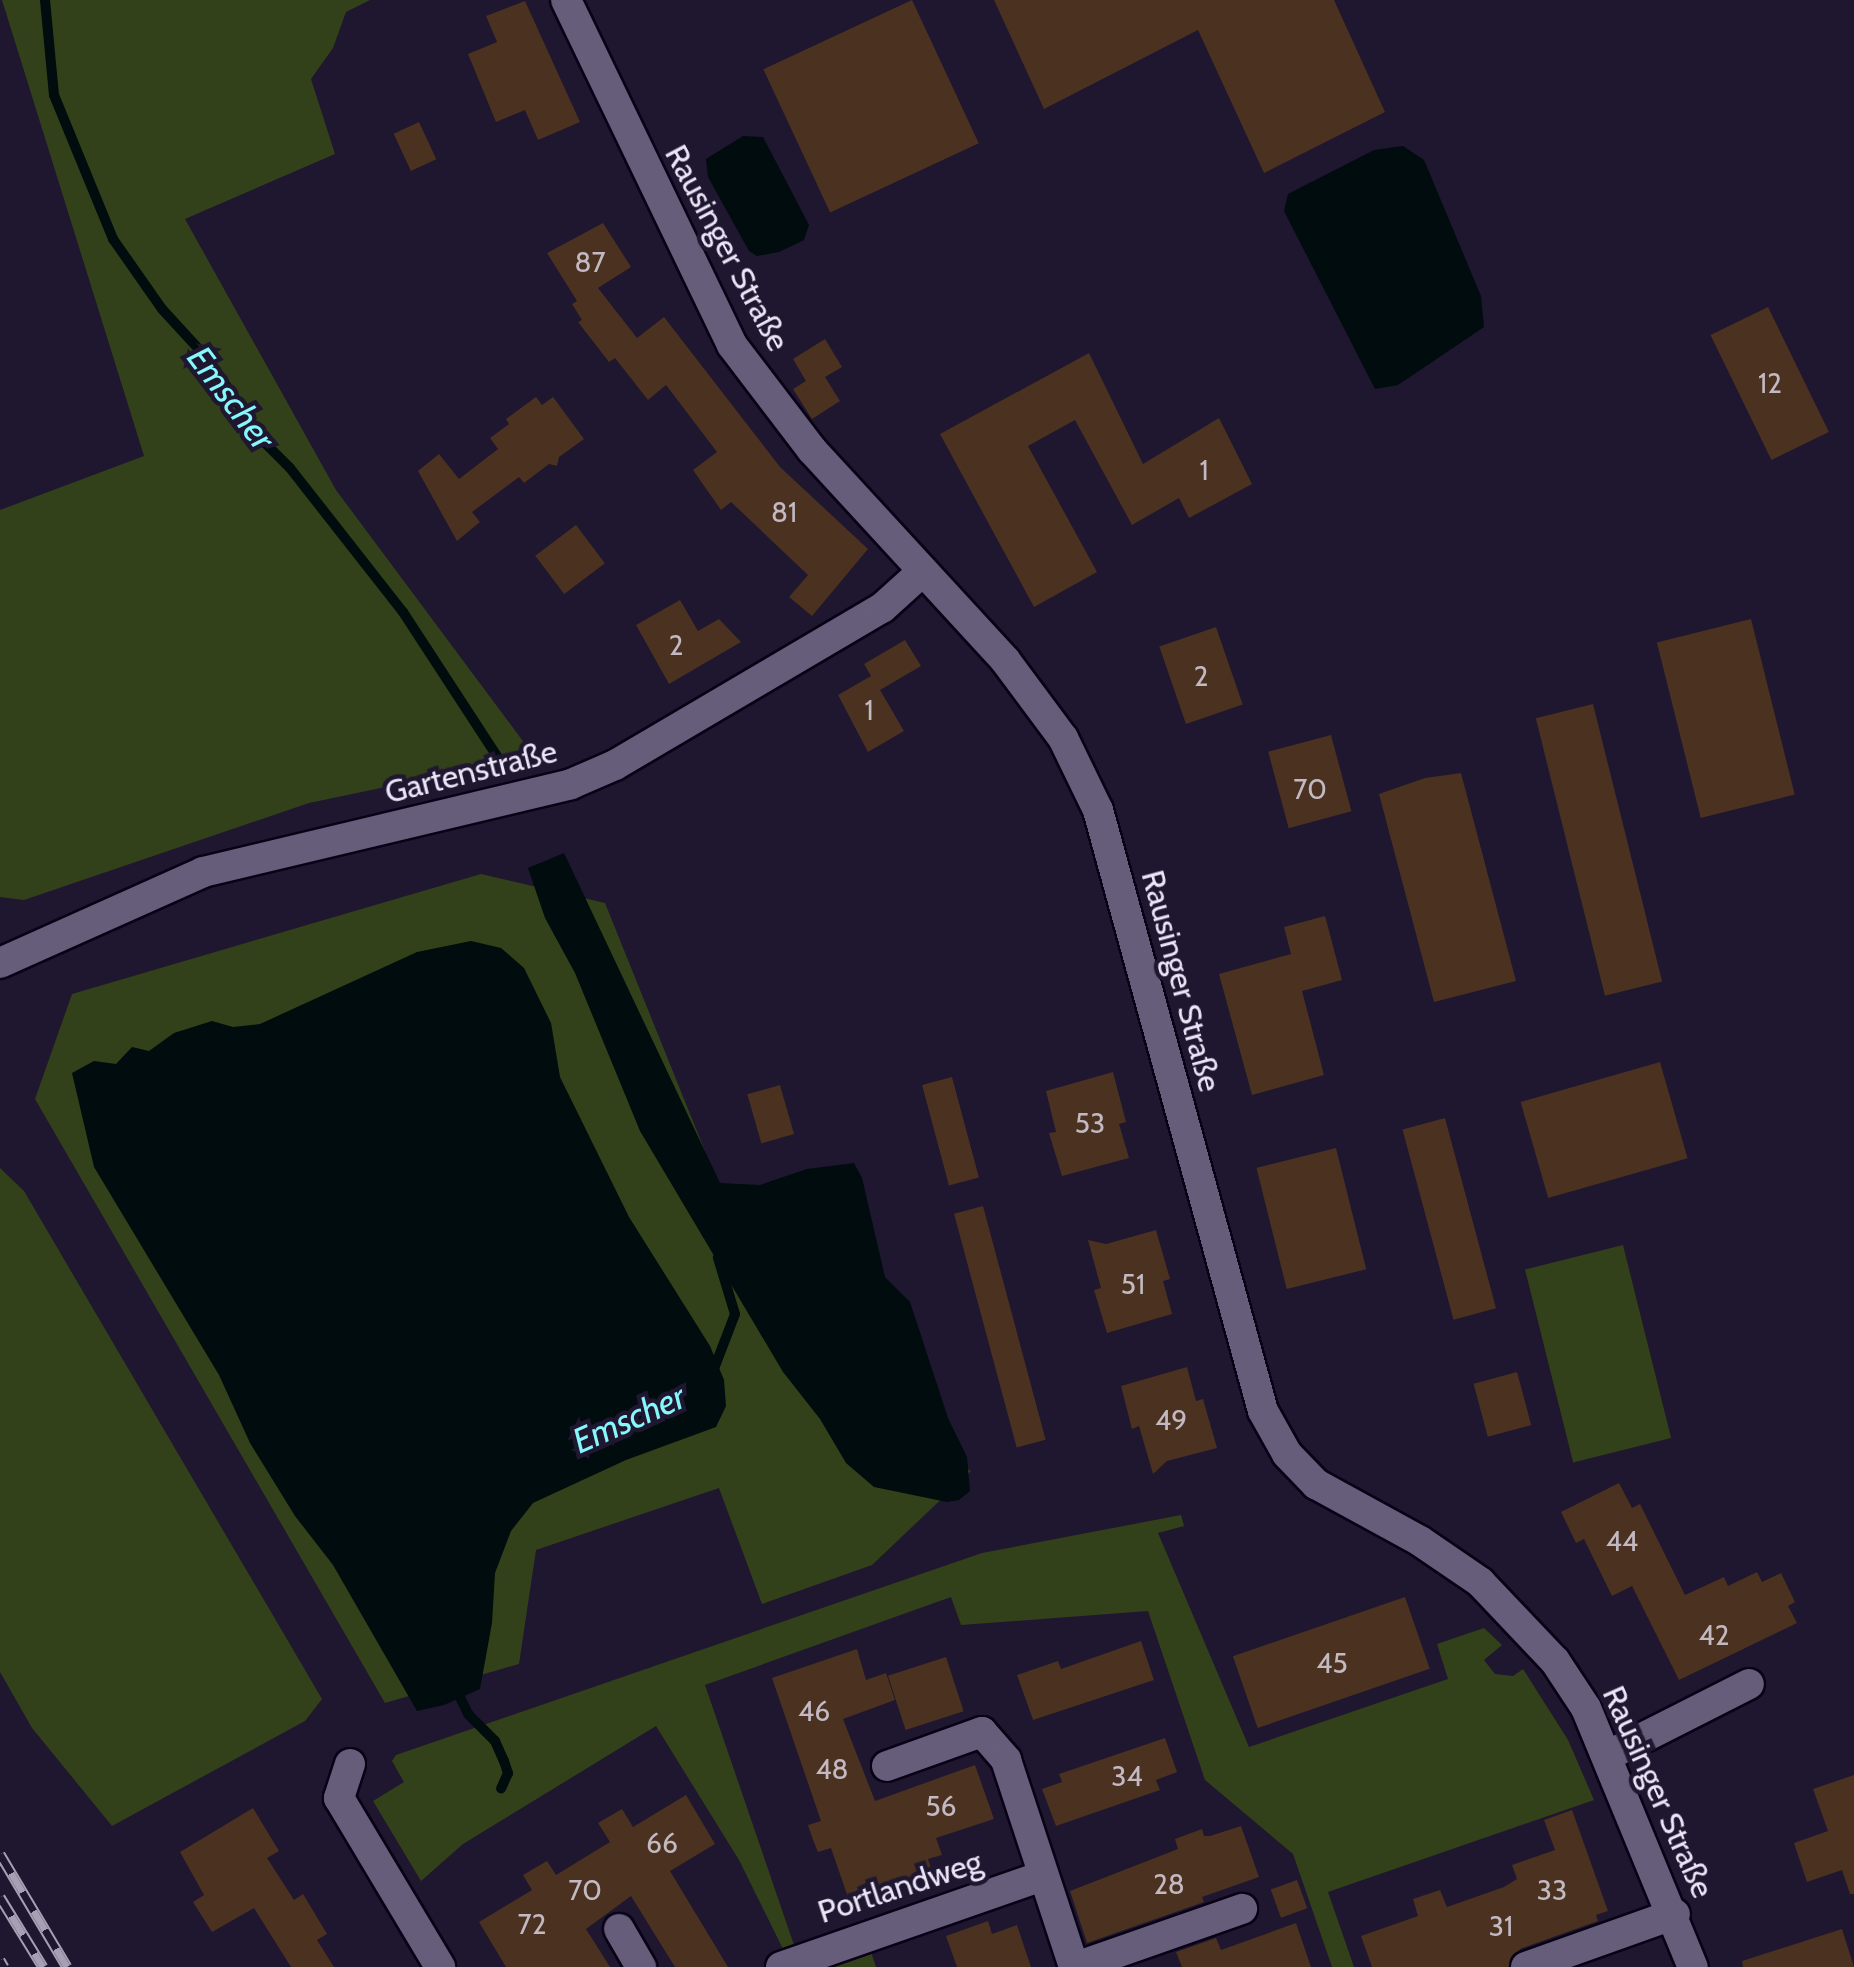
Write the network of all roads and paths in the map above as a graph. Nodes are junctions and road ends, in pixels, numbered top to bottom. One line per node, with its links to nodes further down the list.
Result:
1 (566, 0): 2 (street, Rausinger Straße)
2 (924, 571): 3 (street, Gartenstraße); 5 (street, Rausinger Straße)
3 (0, 963)
4 (1749, 1684): 5 (street)
5 (1607, 1756): 10 (street, Rausinger Straße)
6 (350, 1764): 12 (street)
7 (887, 1766): 8 (street)
8 (1043, 1876): 14 (street, Portlandweg); 15 (street)
9 (1242, 1909): 15 (street)
10 (1674, 1914): 16 (street); 17 (street, Rausinger Straße)
11 (618, 1929): 13 (street)
12 (440, 1967)
13 (642, 1967)
14 (782, 1967)
15 (1075, 1967)
16 (1526, 1967)
17 (1693, 1967)

